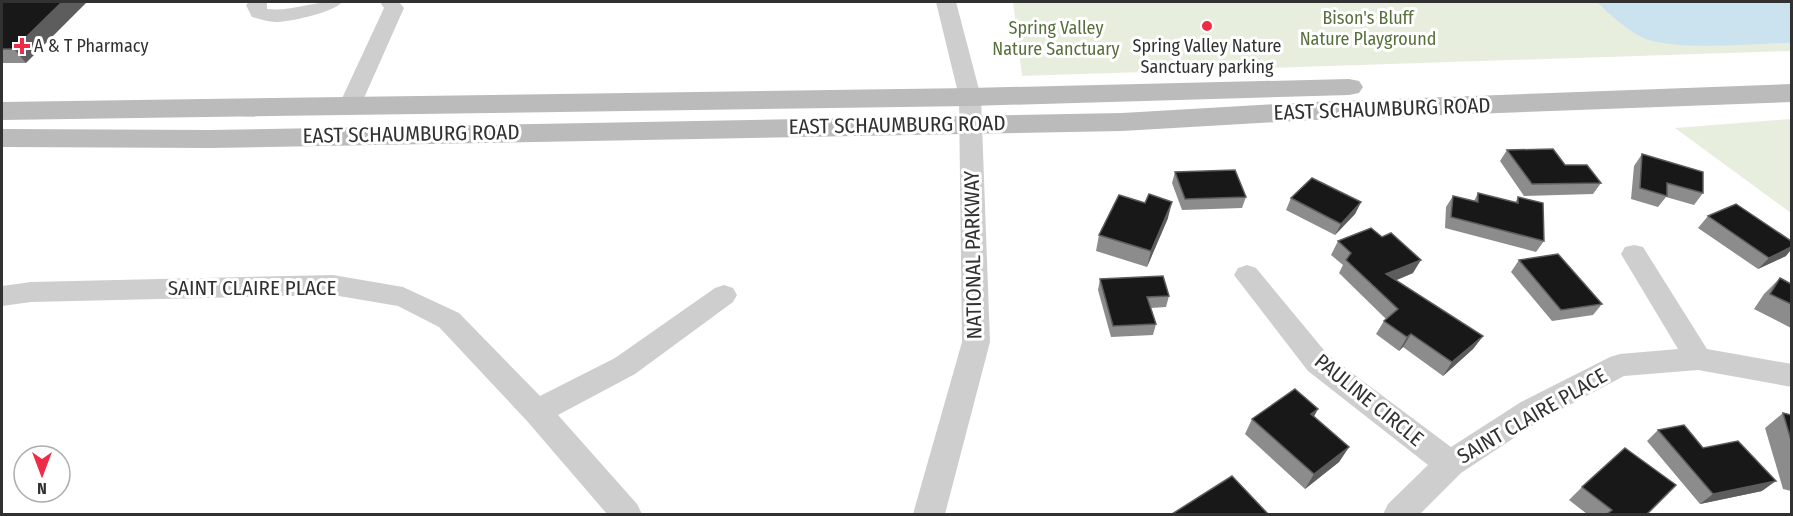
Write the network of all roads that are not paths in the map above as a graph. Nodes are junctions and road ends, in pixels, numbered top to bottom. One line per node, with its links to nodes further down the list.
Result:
1 (258, 2): 2 (street)
2 (332, 2)
3 (390, 2): 7 (street)
4 (946, 2): 9 (street, NATIONAL PARKWAY)
5 (1791, 71): 9 (main road, EAST SCHAUMBURG ROAD)
6 (1791, 93): 9 (main road, EAST SCHAUMBURG ROAD)
7 (350, 107): 8 (main road, EAST SCHAUMBURG ROAD); 9 (main road, EAST SCHAUMBURG ROAD)
8 (2, 111)
9 (970, 111): 10 (main road, EAST SCHAUMBURG ROAD); 20 (street, NATIONAL PARKWAY)
10 (2, 138)
11 (1634, 254): 15 (street)
12 (1247, 275): 18 (street, PAULINE CIRCLE)
13 (724, 295): 17 (street)
14 (2, 296): 17 (street, SAINT CLAIRE PLACE)
15 (1698, 359): 16 (street, SAINT CLAIRE PLACE); 18 (street, SAINT CLAIRE PLACE)
16 (1791, 376)
17 (537, 412): 19 (street, SAINT CLAIRE PLACE)
18 (1450, 464): 21 (street, SAINT CLAIRE PLACE)
19 (626, 514)
20 (929, 514)
21 (1399, 514)

